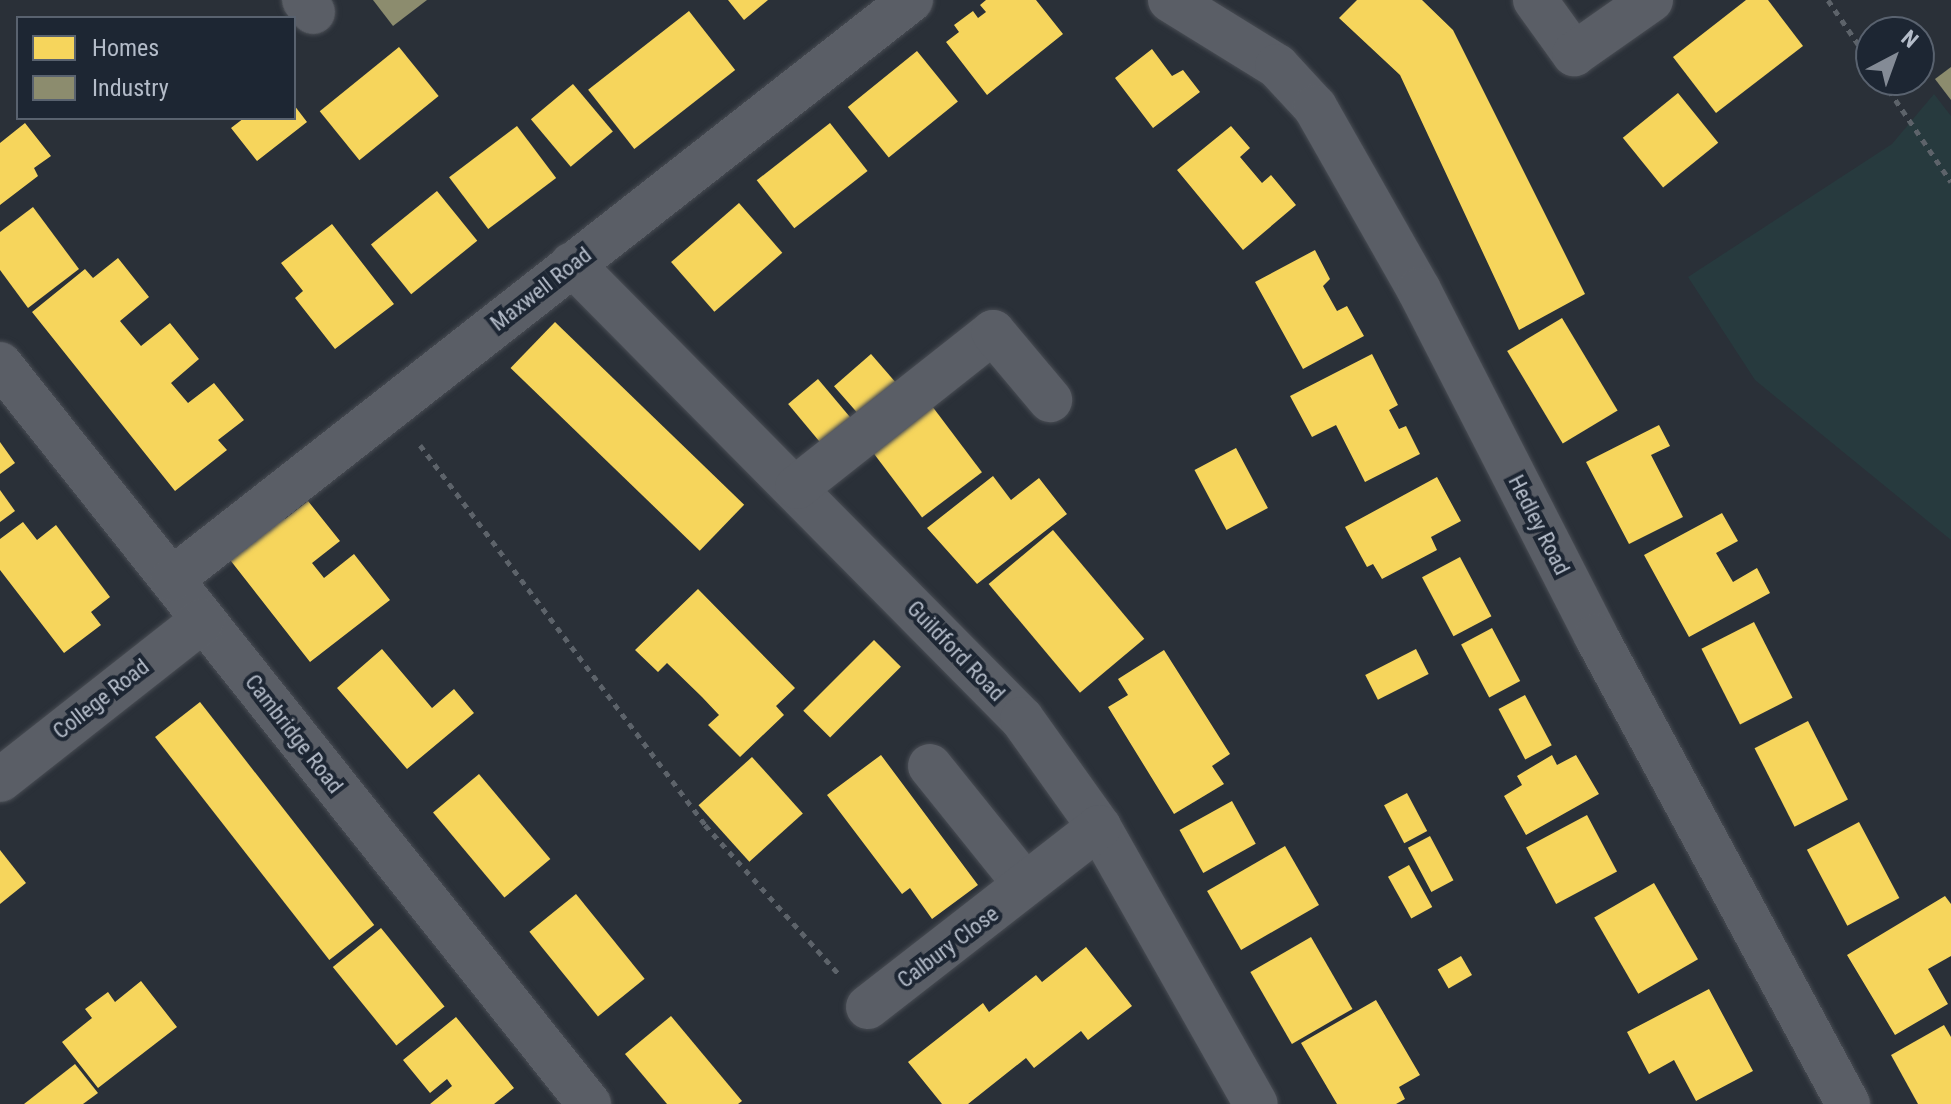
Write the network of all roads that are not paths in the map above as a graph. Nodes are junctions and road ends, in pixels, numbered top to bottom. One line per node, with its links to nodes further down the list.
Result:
1 (911, 0): 5 (street, Maxwell Road)
2 (1170, 0): 18 (street, Hedley Road)
3 (1535, 0): 4 (street)
4 (1651, 0)
5 (572, 264): 8 (street, Guildford Road); 9 (street, Maxwell Road)
6 (0, 364): 9 (street, Cambridge Road)
7 (1050, 400): 8 (street)
8 (797, 487): 13 (street, Guildford Road)
9 (172, 579): 10 (street, Cambridge Road)
10 (203, 620): 12 (street, College Road); 16 (street, Cambridge Road)
11 (930, 766): 14 (street)
12 (0, 780)
13 (1099, 827): 14 (street, Calbury Close); 17 (street, Guildford Road)
14 (1025, 884): 15 (street, Calbury Close)
15 (868, 1007)
16 (589, 1104)
17 (1256, 1104)
18 (1848, 1104)

